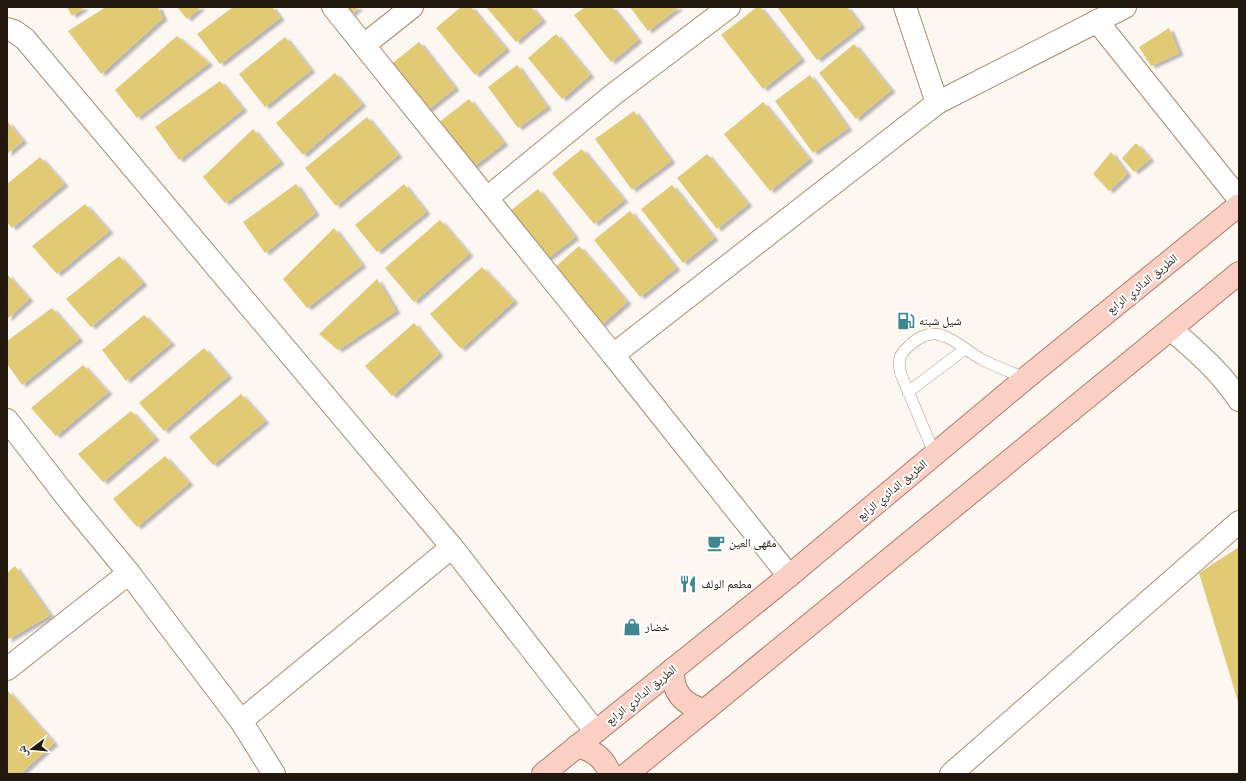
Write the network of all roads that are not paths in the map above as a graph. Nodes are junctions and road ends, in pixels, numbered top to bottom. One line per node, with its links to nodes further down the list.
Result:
1 (333, 7): 8 (street)
2 (412, 7): 8 (street)
3 (729, 7): 10 (street)
4 (905, 7): 9 (street)
5 (1125, 7): 6 (street)
6 (1097, 22): 9 (street); 11 (street)
7 (7, 29): 23 (street)
8 (364, 45): 10 (street)
9 (937, 103): 16 (street)
10 (486, 198): 16 (street)
11 (1239, 199)
12 (1239, 205): 17 (main road, الطريق الدائري الرابع)
13 (1239, 273): 14 (main road)
14 (1171, 329): 19 (street); 28 (main road)
15 (965, 350): 17 (lane); 18 (lane); 18 (lane)
16 (613, 355): 25 (street)
17 (1026, 378): 21 (main road, الطريق الدائري الرابع)
18 (908, 392): 21 (lane)
19 (1239, 400)
20 (7, 420): 24 (street)
21 (934, 455): 25 (main road, الطريق الدائري الرابع)
22 (1239, 522): 32 (street)
23 (452, 547): 29 (street); 30 (street)
24 (129, 573): 26 (street); 29 (street)
25 (789, 576): 27 (main road, الطريق الدائري الرابع)
26 (7, 669)
27 (672, 669): 28 (main road); 30 (main road, الطريق الدائري الرابع)
28 (705, 710): 36 (main road)
29 (242, 721): 33 (street)
30 (595, 731): 31 (main road, الطريق الدائري الرابع)
31 (577, 746): 34 (main road, الطريق الدائري الرابع); 35 (main road)
32 (955, 773)
33 (274, 774)
34 (544, 774)
35 (610, 774)
36 (627, 774)

